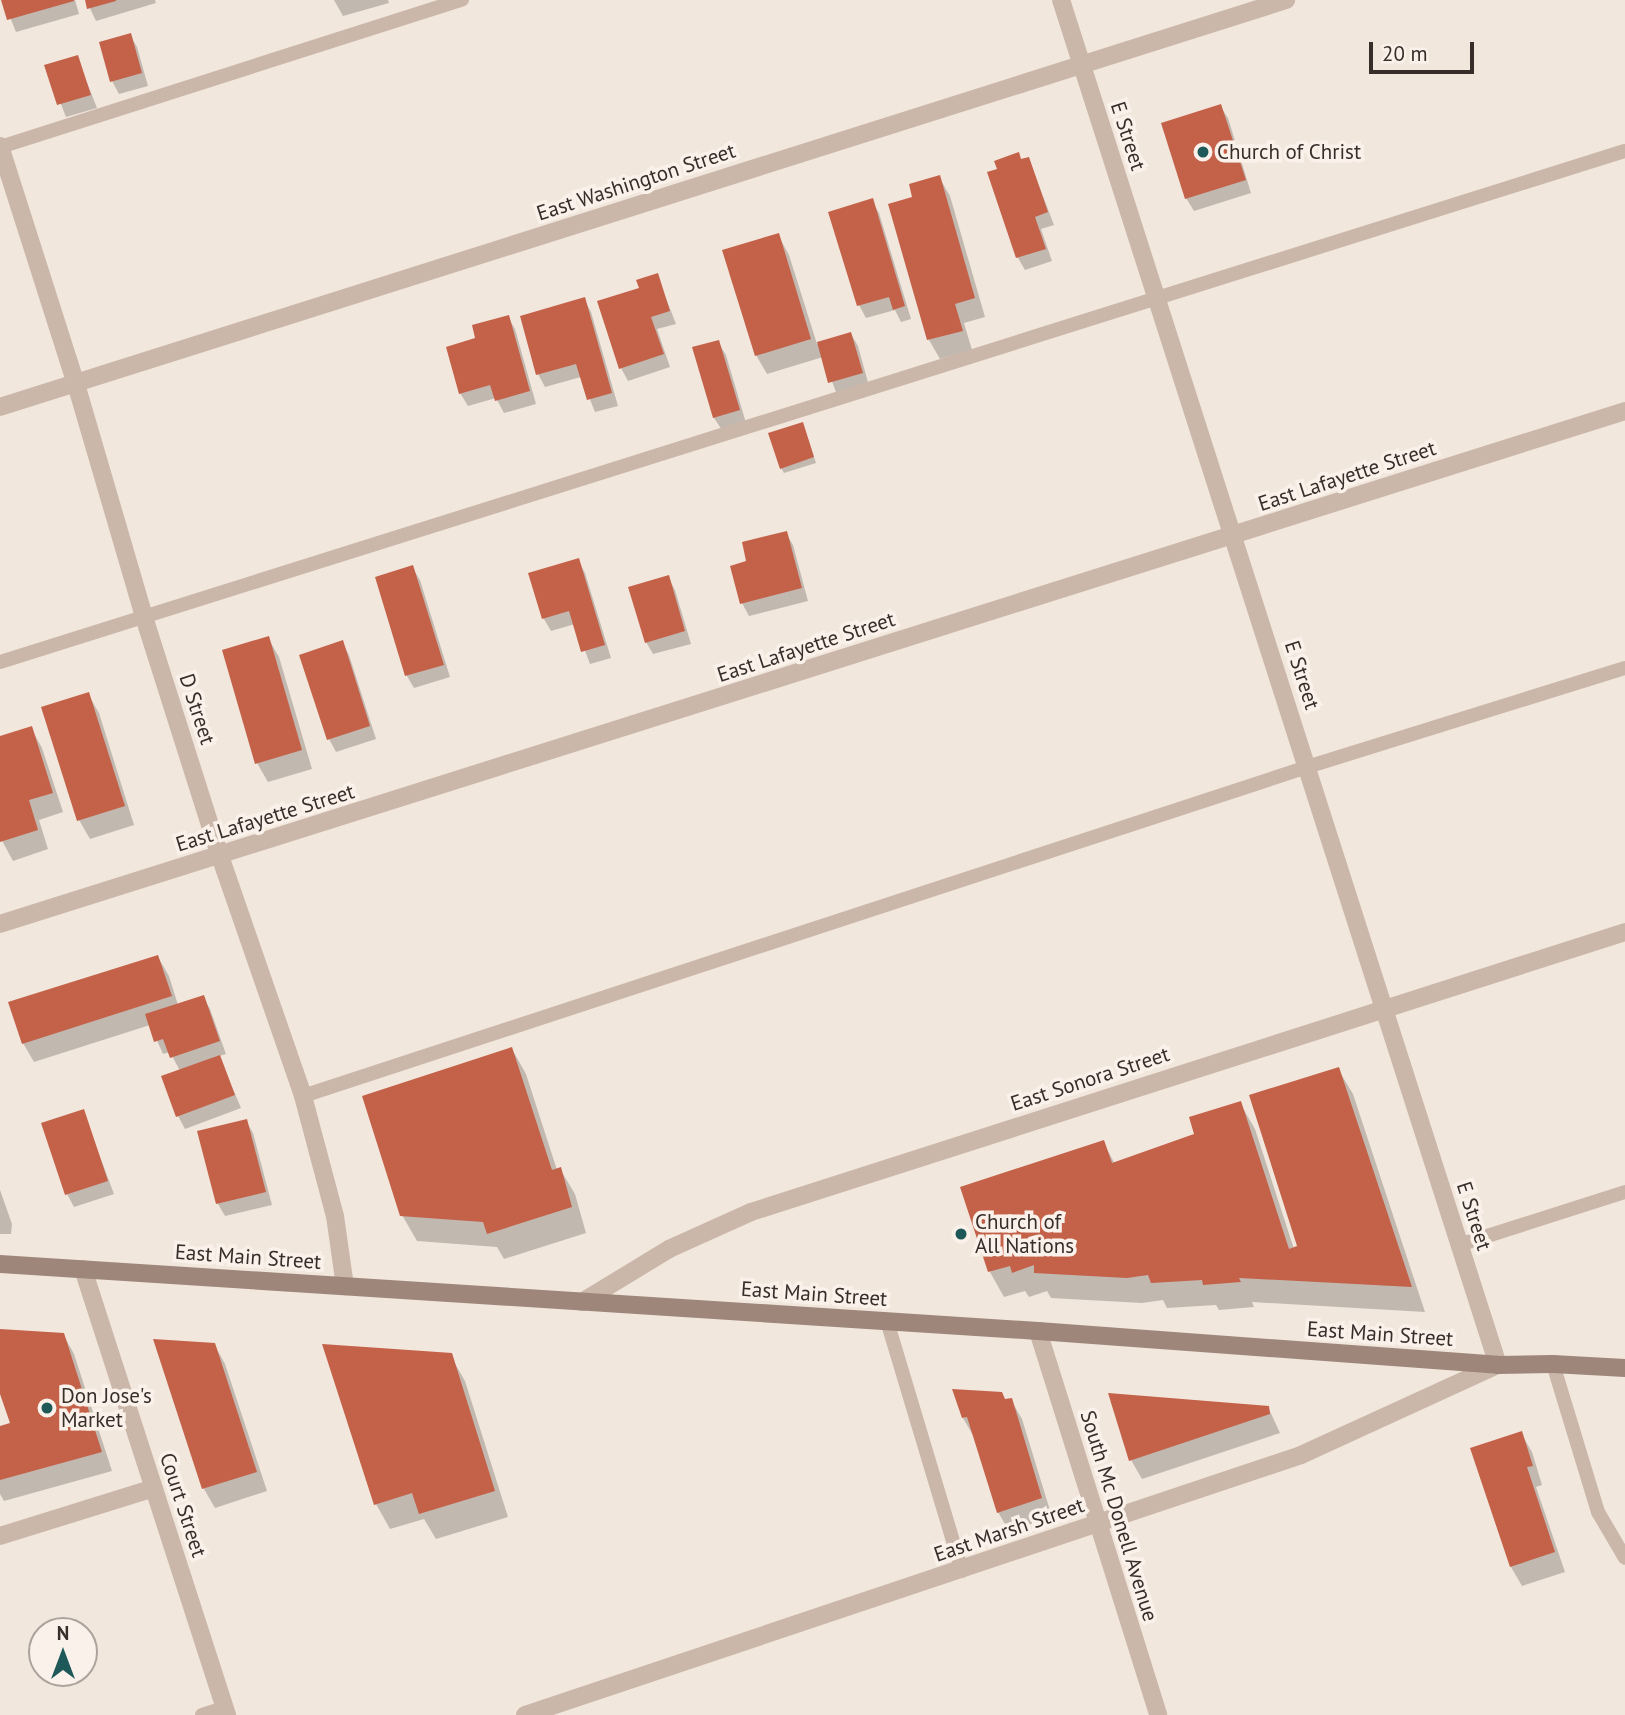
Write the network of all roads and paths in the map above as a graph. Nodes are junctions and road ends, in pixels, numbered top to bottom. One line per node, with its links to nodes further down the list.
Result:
1 (462, 0): 5 (lane)
2 (1061, 0): 4 (street, E Street)
3 (1286, 0): 4 (street, East Washington Street)
4 (1082, 65): 7 (street, E Street); 8 (street, East Washington Street)
5 (0, 147): 8 (street, D Street)
6 (1625, 151): 7 (lane)
7 (1157, 300): 11 (street, E Street); 12 (lane)
8 (76, 384): 9 (street, East Washington Street); 12 (street, D Street)
9 (0, 407)
10 (1625, 411): 11 (street, East Lafayette Street)
11 (1233, 536): 15 (street, E Street); 16 (street, East Lafayette Street)
12 (144, 617): 13 (lane); 16 (street, D Street)
13 (0, 662)
14 (1625, 668): 15 (lane)
15 (1307, 766): 19 (street, E Street); 20 (lane)
16 (220, 856): 17 (street, East Lafayette Street); 20 (street, D Street)
17 (0, 924)
18 (1625, 932): 19 (street, East Sonora Street)
19 (1384, 1009): 22 (street, E Street); 26 (street, East Sonora Street)
20 (303, 1096): 25 (street, D Street)
21 (1625, 1192): 22 (lane)
22 (1459, 1245): 30 (street, E Street)
23 (0, 1264): 24 (main road, East Main Street)
24 (83, 1269): 25 (main road, East Main Street); 32 (street, Court Street)
25 (345, 1286): 26 (main road, East Main Street)
26 (582, 1302): 27 (main road, East Main Street)
27 (887, 1321): 28 (main road, East Main Street); 36 (lane)
28 (1038, 1331): 30 (main road, East Main Street); 33 (street, South Mc Donell Avenue)
29 (1553, 1364): 30 (main road, East Main Street); 31 (main road, East Main Street); 35 (lane)
30 (1498, 1365): 33 (street, East Marsh Street)
31 (1625, 1368)
32 (154, 1488): 34 (street); 37 (street, Court Street)
33 (1097, 1524): 36 (street, East Marsh Street); 40 (street, South Mc Donell Avenue)
34 (0, 1536)
35 (1625, 1558)
36 (962, 1571): 39 (street, East Marsh Street)
37 (225, 1711): 38 (lane)
38 (202, 1715)
39 (526, 1715)
40 (1158, 1715)

